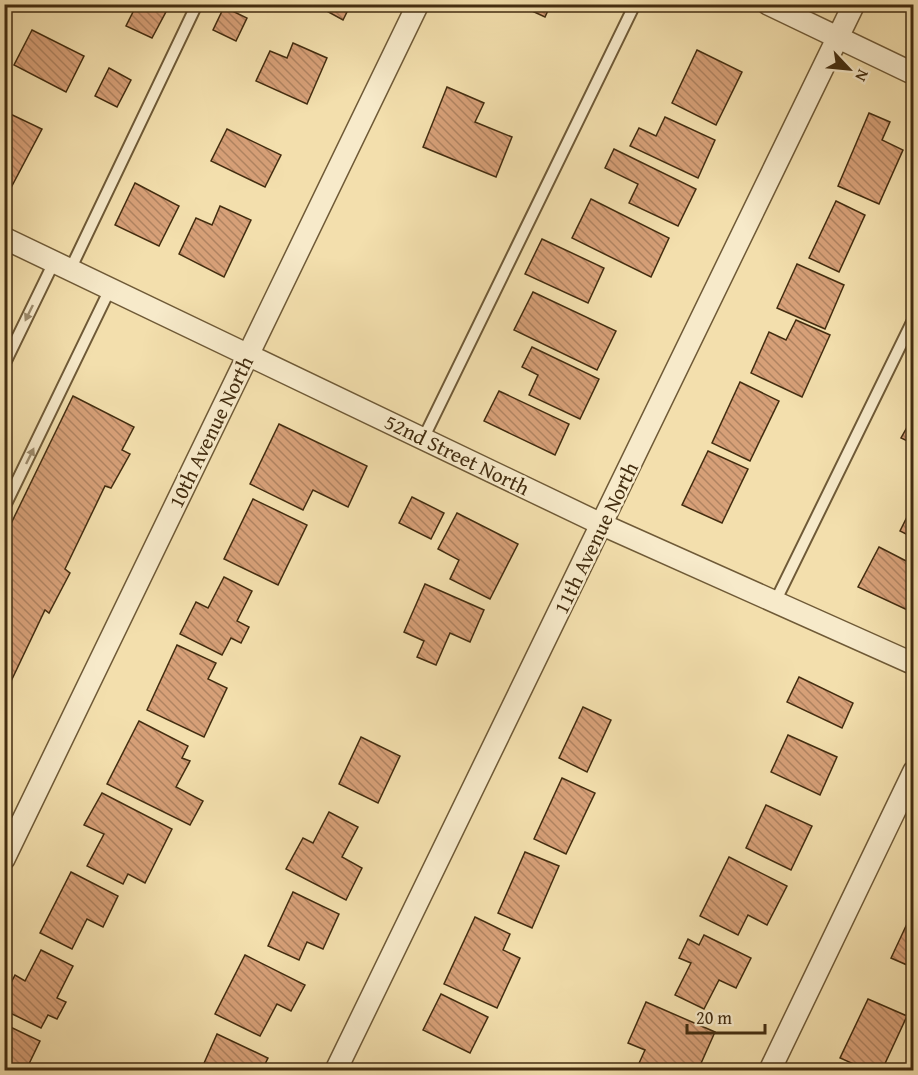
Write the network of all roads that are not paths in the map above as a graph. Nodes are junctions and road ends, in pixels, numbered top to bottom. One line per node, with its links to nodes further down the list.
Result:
1 (197, 4): 9 (lane)
2 (418, 4): 12 (street, 10th Avenue North)
3 (635, 4): 14 (lane)
4 (768, 4): 6 (street)
5 (854, 4): 6 (street, 11th Avenue North)
6 (838, 38): 7 (street); 16 (street, 11th Avenue North)
7 (914, 74)
8 (4, 238): 9 (street, 52nd Street North)
9 (62, 266): 10 (street, 52nd Street North); 13 (lane, one-way to 13)
10 (110, 289): 12 (street, 52nd Street North); 15 (lane, one-way to 10)
11 (914, 318): 17 (lane)
12 (249, 355): 14 (street, 52nd Street North); 20 (street, 10th Avenue North)
13 (4, 364)
14 (423, 439): 16 (street, 52nd Street North)
15 (4, 508)
16 (603, 525): 17 (street, 52nd Street North); 21 (street, 11th Avenue North)
17 (775, 602): 18 (street, 52nd Street North)
18 (914, 664)
19 (914, 771): 22 (street)
20 (5, 856)
21 (336, 1071)
22 (770, 1071)

